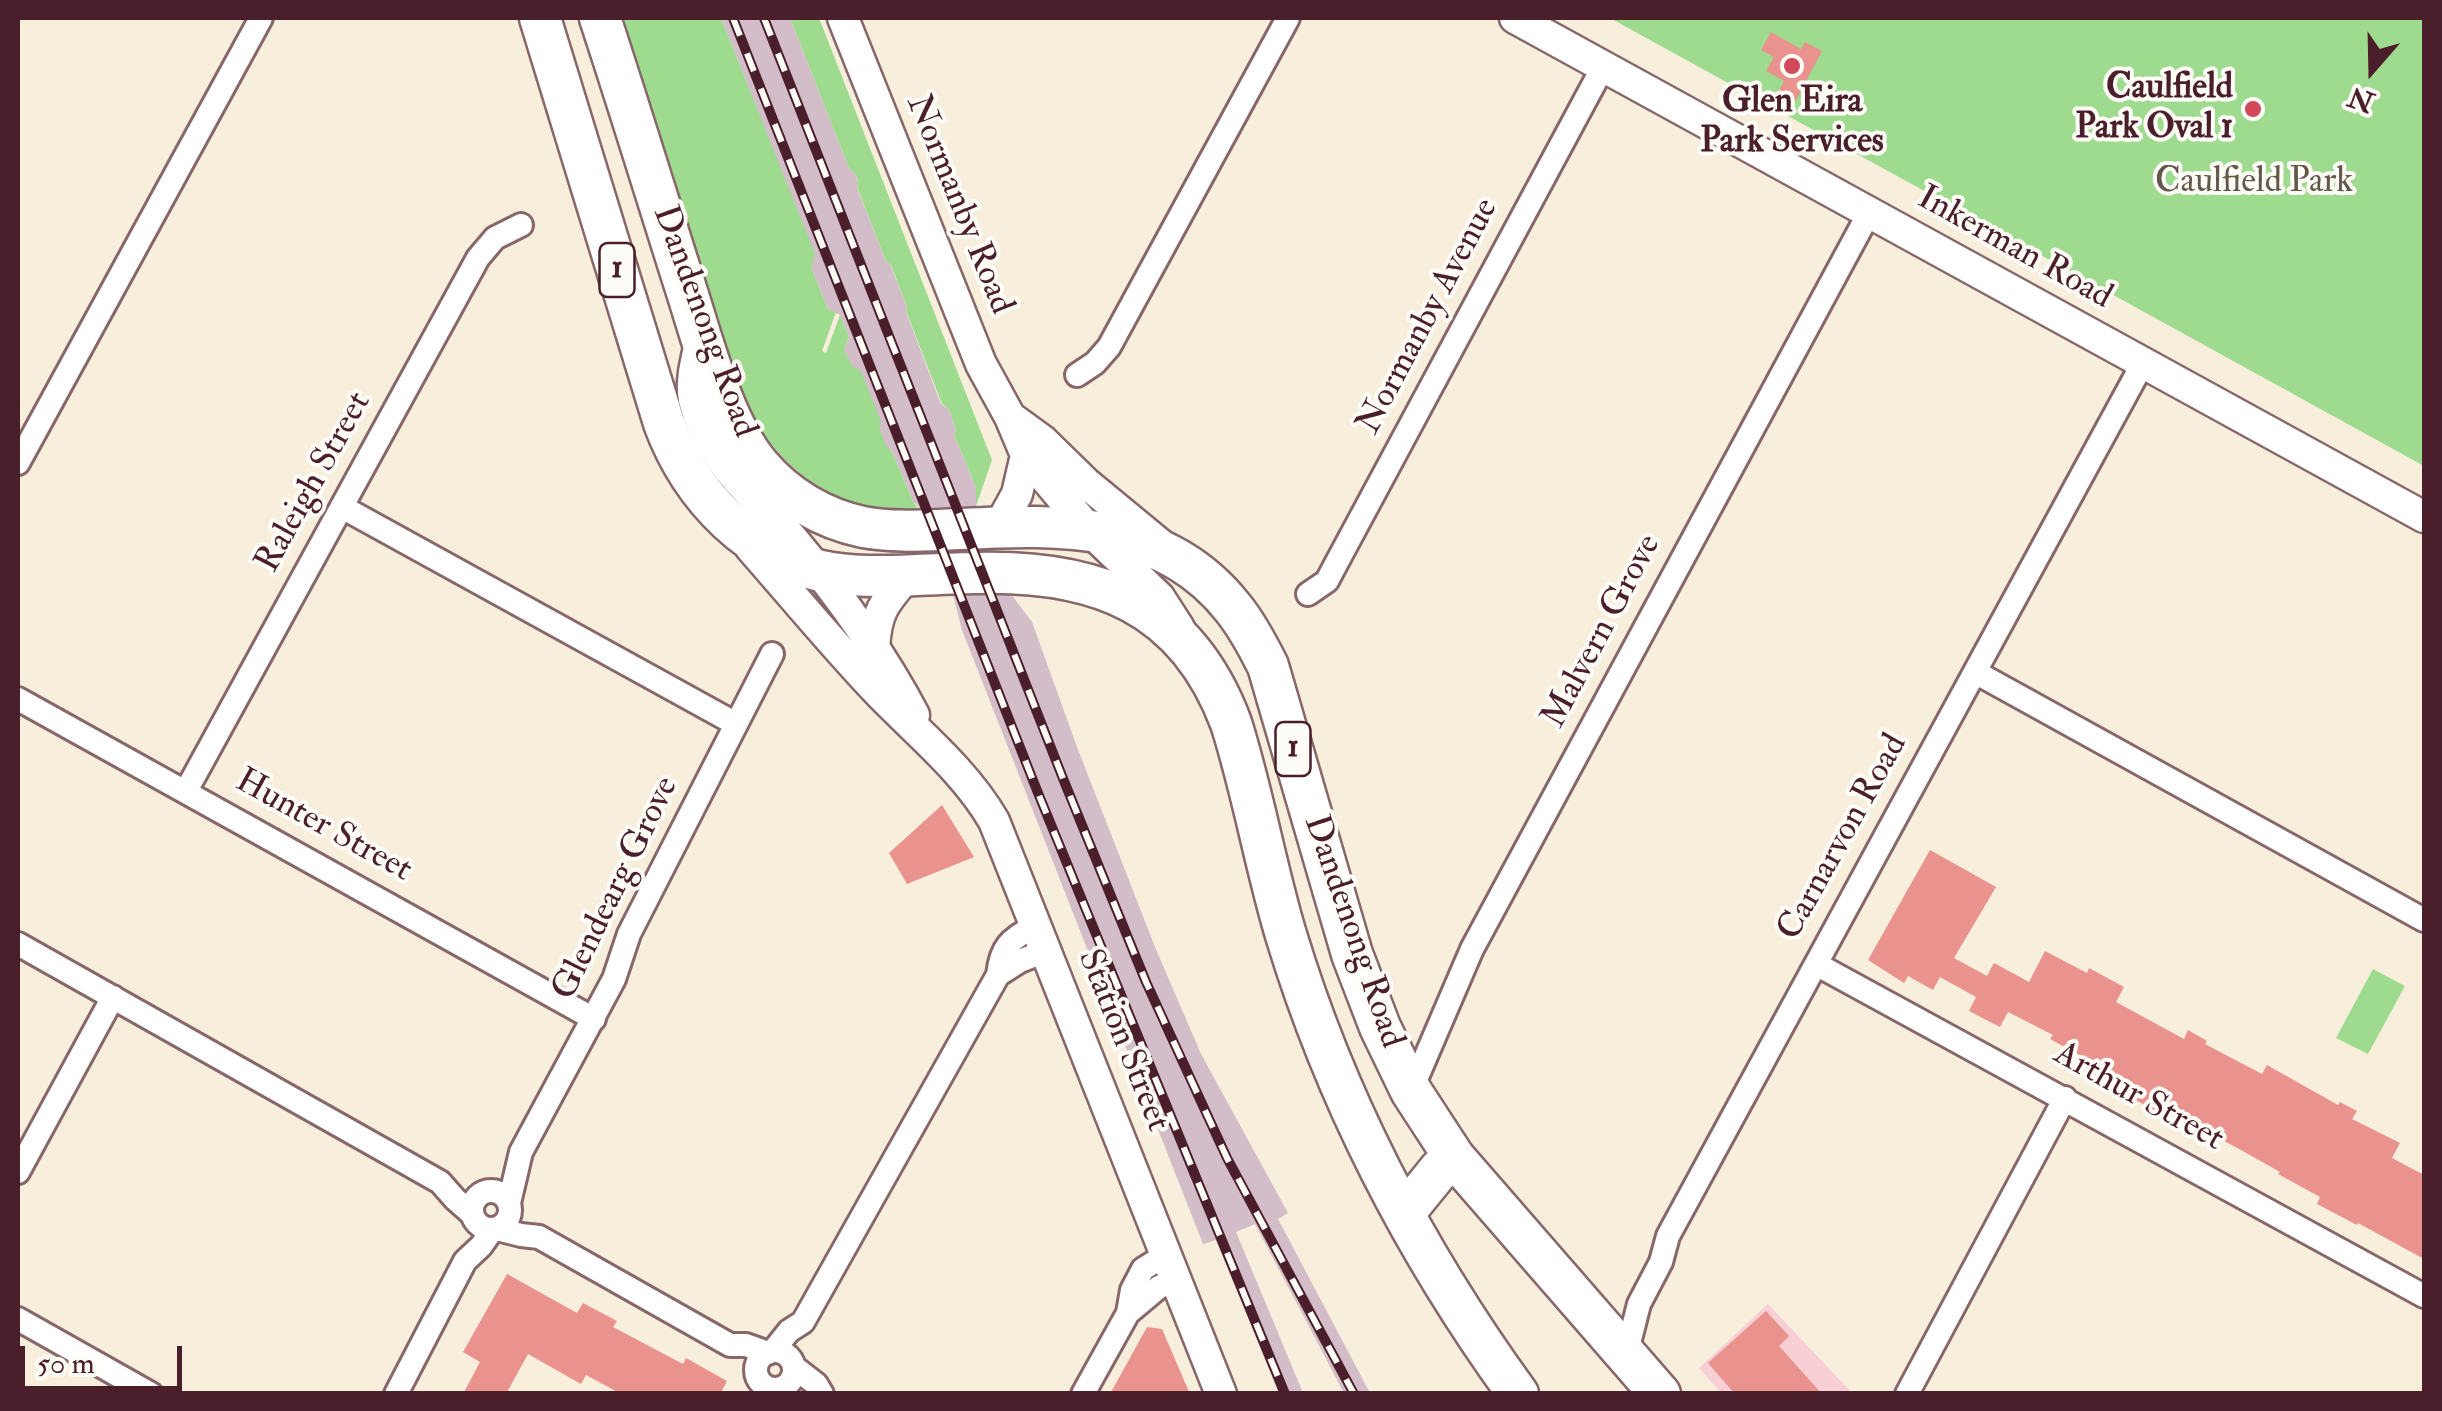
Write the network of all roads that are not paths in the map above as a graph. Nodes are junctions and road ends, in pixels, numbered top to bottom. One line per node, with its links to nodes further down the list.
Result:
1 (261, 18): 15 (street)
2 (540, 18): 17 (highway, Dandenong Road / 1)
3 (600, 18): 10 (highway, Dandenong Road / 1)
4 (843, 18): 13 (street, Normanby Road)
5 (1288, 18): 12 (street)
6 (1515, 18): 7 (street, Inkerman Road)
7 (1604, 66): 8 (street, Inkerman Road); 24 (street, Normanby Avenue)
8 (1869, 213): 11 (street, Inkerman Road); 39 (street, Malvern Grove)
9 (521, 225): 16 (street, Raleigh Street)
10 (701, 336): 19 (highway, Dandenong Road / 1); 22 (street, Station Street)
11 (2143, 363): 18 (street, Inkerman Road); 28 (street, Carnarvon Road)
12 (1077, 375)
13 (1010, 417): 14 (street, Normanby Road); 21 (street, Normanby Road)
14 (1026, 454): 19 (street); 20 (street, Normanby Road)
15 (18, 463)
16 (342, 507): 30 (street); 32 (street, Raleigh Street)
17 (718, 510): 22 (highway, Dandenong Road / 1); 31 (street, Station Street)
18 (2424, 517)
19 (999, 527): 20 (highway, Dandenong Road / 1)
20 (1088, 529): 21 (highway, Dandenong Road / 1); 27 (street, Normanby Road)
21 (1190, 568): 39 (highway, Dandenong Road / 1)
22 (818, 570): 23 (highway, Dandenong Road / 1); 25 (street, Station Street)
23 (908, 575): 25 (street); 27 (highway, Dandenong Road / 1)
24 (1308, 594)
25 (874, 649): 31 (street, Station Street)
26 (772, 654): 30 (street, Glendearg Grove)
27 (1200, 663): 46 (highway, Dandenong Road / 1)
28 (1975, 672): 33 (street); 36 (street, Carnarvon Road)
29 (18, 698): 32 (street, Hunter Street)
30 (736, 724): 38 (street, Glendearg Grove)
31 (924, 734): 34 (street, Station Street)
32 (186, 791): 38 (street, Hunter Street)
33 (2424, 920)
34 (1040, 938): 48 (street, Station Street); 52 (street)
35 (18, 944): 37 (street)
36 (1816, 964): 40 (street, Arthur Street); 51 (street, Carnarvon Road)
37 (113, 997): 43 (street); 45 (street)
38 (594, 1019): 41 (street, Glendearg Grove)
39 (1411, 1091): 42 (highway, Dandenong Road / 1)
40 (2065, 1098): 49 (street, Arthur Street); 60 (street)
41 (521, 1152): 44 (street, Glendearg Grove); 45 (street, Glendearg Grove)
42 (1454, 1157): 46 (highway); 51 (highway, Dandenong Road / 1)
43 (18, 1172)
44 (510, 1205): 45 (street); 47 (street)
45 (484, 1212): 47 (street); 54 (street, Glendearg Grove)
46 (1405, 1212): 58 (highway, Dandenong Road / 1)
47 (539, 1237): 52 (street)
48 (1171, 1267): 56 (street); 57 (street, Station Street)
49 (2424, 1296)
50 (18, 1319): 53 (street)
51 (1626, 1355): 59 (highway, Dandenong Road / 1)
52 (775, 1377): 55 (street)
53 (151, 1394)
54 (396, 1394)
55 (822, 1394)
56 (1083, 1394)
57 (1221, 1394)
58 (1518, 1394)
59 (1660, 1394)
60 (1907, 1394)

